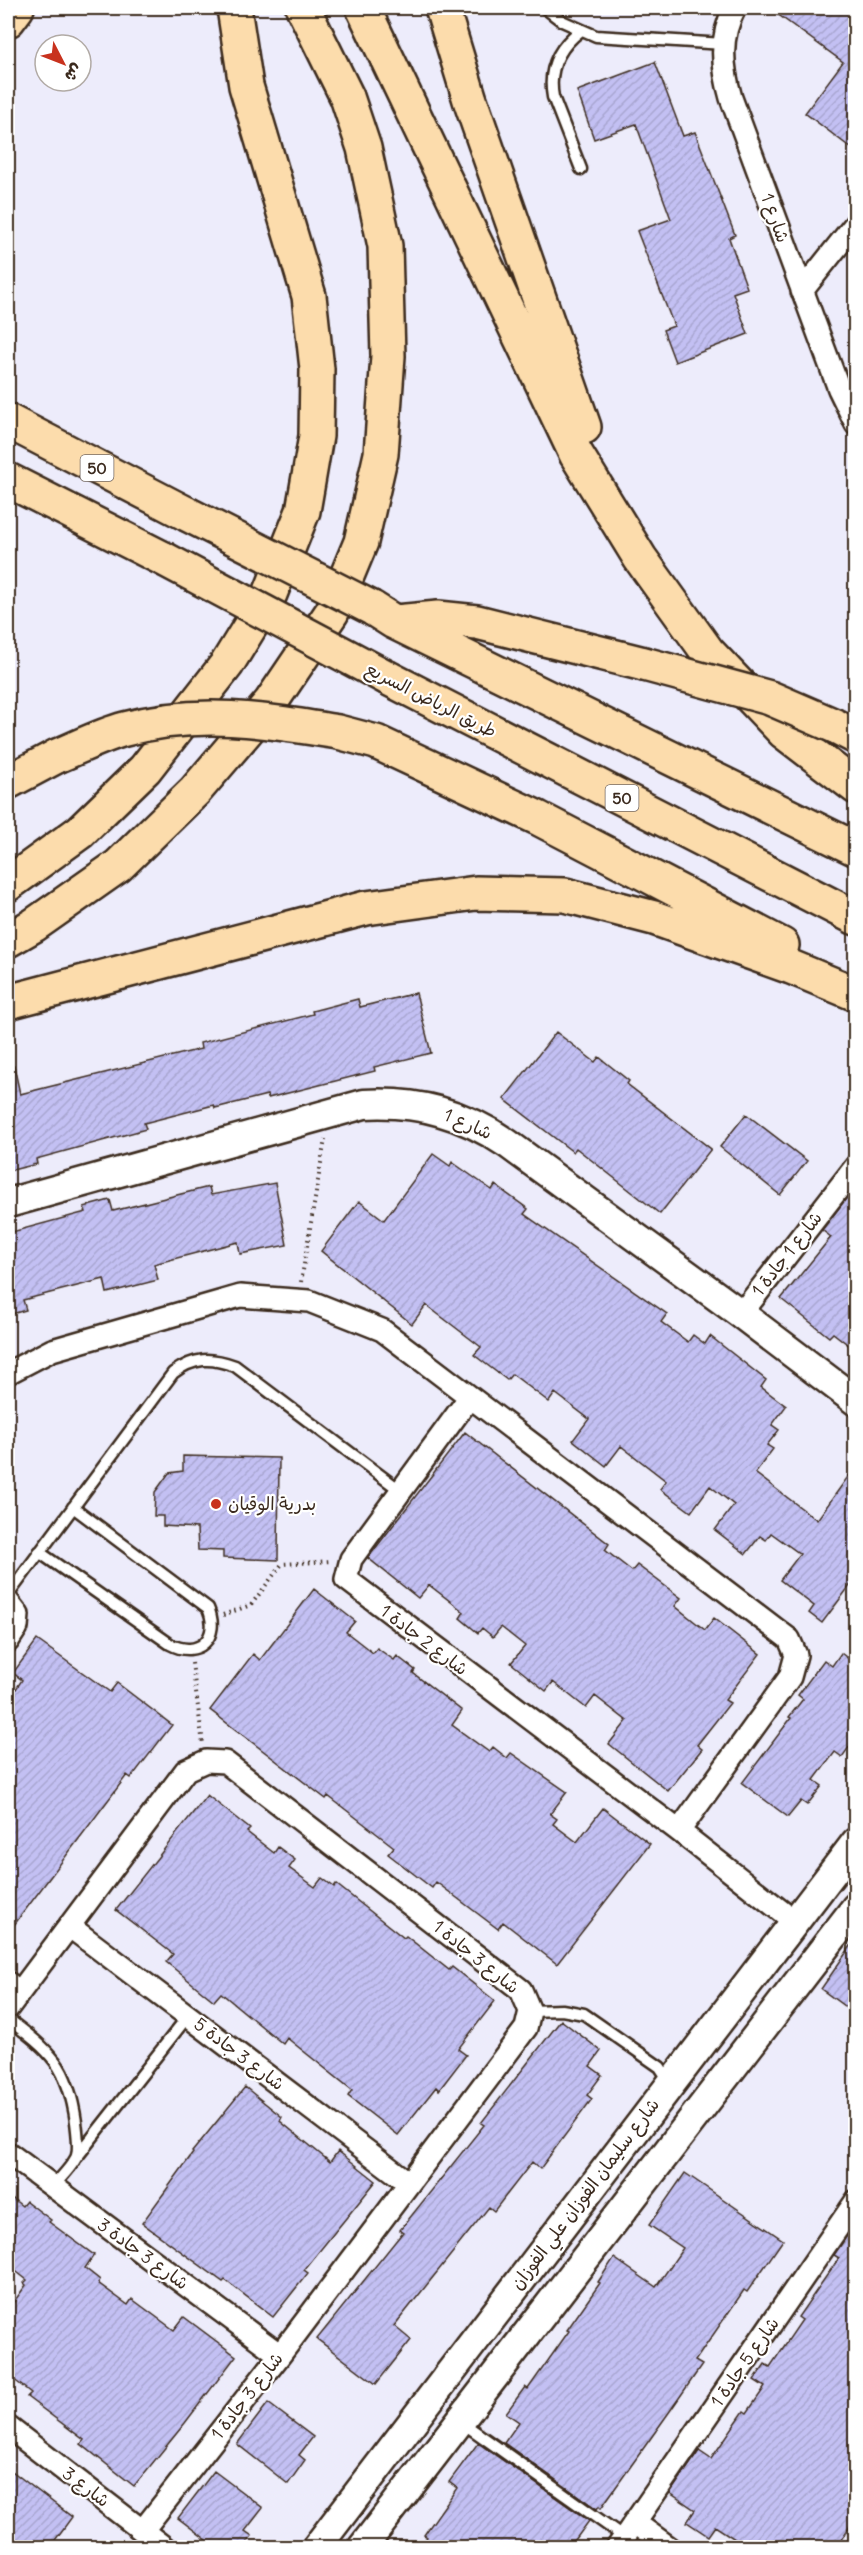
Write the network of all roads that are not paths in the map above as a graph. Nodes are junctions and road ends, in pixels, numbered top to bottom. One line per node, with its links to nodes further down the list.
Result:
1 (17, 8): 8 (highway)
2 (234, 8): 23 (highway)
3 (303, 8): 25 (highway)
4 (442, 8): 17 (highway)
5 (545, 8): 9 (lane)
6 (735, 8): 10 (street, شارع 1)
7 (366, 12): 17 (highway)
8 (8, 20)
9 (580, 31): 10 (lane); 11 (lane)
10 (724, 44): 13 (street, شارع 1)
11 (581, 169)
12 (855, 223): 13 (street)
13 (802, 291): 15 (street, شارع 1)
14 (8, 421): 18 (highway, 50, bridge)
15 (855, 424)
16 (8, 480): 24 (highway, طريق الرياض السريع / 50, bridge)
17 (640, 558): 21 (highway)
18 (383, 615): 19 (highway, bridge); 22 (highway, 50)
19 (845, 731)
20 (8, 782): 26 (highway, bridge)
21 (855, 787)
22 (855, 849)
23 (8, 884)
24 (855, 918)
25 (8, 939)
26 (855, 984)
27 (855, 994): 28 (highway)
28 (8, 1002)
29 (855, 1166): 31 (street, شارع 1 جادة 1)
30 (8, 1203): 31 (street, شارع 1)
31 (741, 1314): 34 (street, شارع 1)
32 (8, 1373): 33 (street)
33 (469, 1398): 35 (street); 41 (street)
34 (855, 1401)
35 (401, 1491): 36 (lane); 41 (street, شارع 2 جادة 1)
36 (73, 1507): 37 (lane); 37 (lane)
37 (39, 1552): 38 (lane)
38 (8, 1595)
39 (8, 1602): 40 (street)
40 (8, 1641)
41 (679, 1831): 44 (street, شارع 2 جادة 1)
42 (855, 1842): 44 (street, شارع سليمان الفوزان علي الفوزان)
43 (855, 1907): 52 (street)
44 (795, 1922): 51 (street, شارع سليمان الفوزان علي الفوزان)
45 (69, 1926): 46 (street); 48 (street, شارع 3 جادة 1); 49 (street, شارع 3 جادة 5)
46 (15, 1982): 47 (street)
47 (8, 2008)
48 (530, 2011): 53 (lane); 57 (street, شارع 3 جادة 1)
49 (188, 2016): 56 (lane); 57 (street, شارع 3 جادة 5)
50 (8, 2019): 56 (lane)
51 (712, 2027): 52 (street); 53 (street, شارع سليمان الفوزان علي الفوزان)
52 (744, 2054): 54 (street)
53 (672, 2079): 54 (street); 66 (street, شارع سليمان الفوزان علي الفوزان)
54 (712, 2095): 61 (street)
55 (8, 2153): 58 (street, شارع 3 جادة 3)
56 (77, 2157): 58 (lane)
57 (409, 2182): 60 (street, شارع 3 جادة 1)
58 (53, 2187): 60 (street, شارع 3 جادة 3)
59 (855, 2201): 64 (street, شارع 5 جادة 1)
60 (279, 2355): 63 (street, شارع 3 جادة 1)
61 (460, 2420): 64 (lane); 67 (street)
62 (8, 2427): 63 (street, شارع 3)
63 (143, 2530): 65 (street, شارع 3)
64 (625, 2536): 68 (street)
65 (165, 2547)
66 (316, 2547)
67 (362, 2547)
68 (670, 2547)

